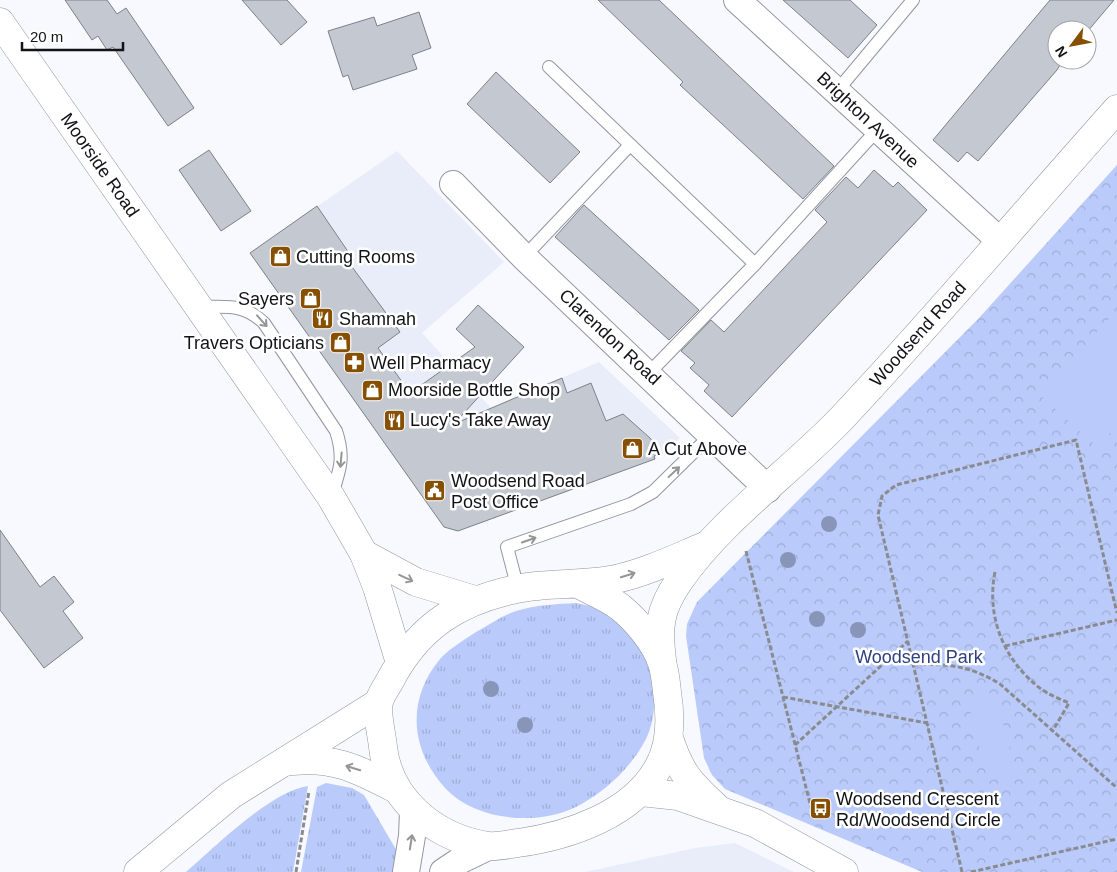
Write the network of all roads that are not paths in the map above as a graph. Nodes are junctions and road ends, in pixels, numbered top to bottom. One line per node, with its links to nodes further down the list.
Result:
1 (914, 0): 5 (lane)
2 (749, 4): 5 (street, Brighton Avenue)
3 (0, 22): 13 (street, Moorside Road)
4 (549, 67): 8 (lane)
5 (836, 91): 7 (street, Brighton Avenue)
6 (1117, 109): 10 (street, Woodsend Road)
7 (878, 129): 10 (street, Brighton Avenue); 12 (lane)
8 (630, 145): 11 (lane); 12 (lane)
9 (454, 184): 11 (street, Clarendon Road)
10 (999, 240): 16 (street, Woodsend Road)
11 (524, 257): 14 (street, Clarendon Road)
12 (755, 264): 14 (lane)
13 (200, 307): 17 (street, Moorside Road); 17 (lane, one-way to 17)
14 (648, 374): 15 (street, Clarendon Road)
15 (712, 434): 16 (street, Clarendon Road); 21 (lane, one-way to 15)
16 (768, 488): 18 (street, Woodsend Road)
17 (331, 496): 19 (street, Moorside Road)
18 (706, 546): 20 (street, Woodsend Road, one-way to 18); 24 (street, Woodsend Road)
19 (364, 554): 22 (street, Moorside Road, one-way to 22); 23 (street, Moorside Road)
20 (580, 585): 21 (street, Woodsend Road); 24 (street)
21 (518, 589): 22 (street, Woodsend Road)
22 (475, 600): 23 (street, Woodsend Road)
23 (400, 662): 25 (street, Woodsend Road)
24 (662, 663): 26 (street)
25 (378, 703): 27 (street); 28 (street)
26 (669, 738): 29 (street); 30 (street)
27 (279, 763): 28 (street, one-way to 27); 34 (street)
28 (396, 789): 31 (street)
29 (641, 792): 30 (street); 32 (street)
30 (720, 810): 33 (street)
31 (413, 811): 32 (street); 35 (street, one-way to 31)
32 (490, 846): 36 (street)
33 (835, 868)
34 (138, 872)
35 (406, 872)
36 (443, 872)

